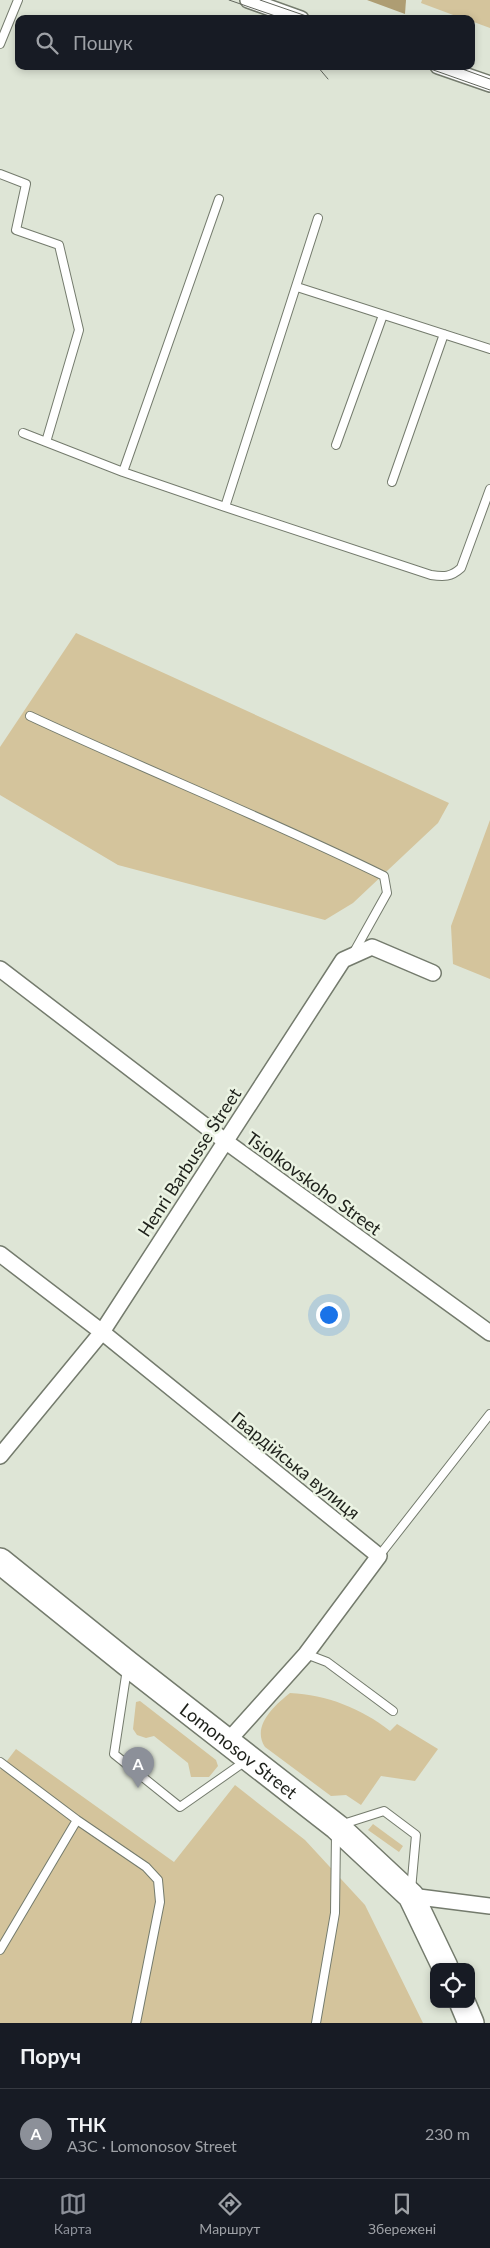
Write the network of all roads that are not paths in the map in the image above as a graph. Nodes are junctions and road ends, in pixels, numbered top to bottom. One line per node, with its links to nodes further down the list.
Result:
1 (18, 0): 4 (lane)
2 (248, 0): 3 (street)
3 (290, 15)
4 (0, 44)
5 (450, 70): 6 (street)
6 (490, 84)
7 (0, 174): 15 (lane)
8 (219, 199): 17 (lane)
9 (318, 218): 10 (lane)
10 (297, 287): 11 (lane); 20 (lane)
11 (383, 315): 12 (lane); 16 (lane)
12 (444, 334): 13 (lane); 18 (lane)
13 (490, 349)
14 (23, 433): 15 (lane)
15 (46, 442): 17 (lane)
16 (336, 445)
17 (123, 472): 20 (lane)
18 (392, 482)
19 (490, 489): 20 (lane)
20 (225, 507)
21 (30, 716): 22 (lane)
22 (352, 956): 24 (street, Henri Barbusse Street); 25 (street, Henri Barbusse Street)
23 (0, 968): 25 (street, Tsiolkovskoho Street)
24 (433, 973)
25 (225, 1142): 27 (street, Henri Barbusse Street); 28 (street, Tsiolkovskoho Street)
26 (0, 1254): 27 (street, Гвардійська вулиця)
27 (102, 1332): 30 (street, Henri Barbusse Street); 31 (street, Гвардійська вулиця)
28 (490, 1333)
29 (490, 1414): 31 (lane)
30 (0, 1456)
31 (379, 1556): 33 (street)
32 (0, 1561): 34 (main road, Lomonosov Street)
33 (306, 1654): 35 (lane); 36 (street)
34 (128, 1664): 36 (main road, Lomonosov Street); 37 (lane)
35 (393, 1710)
36 (227, 1742): 37 (main road, Lomonosov Street)
37 (249, 1759): 40 (main road, Lomonosov Street)
38 (0, 1762): 39 (lane)
39 (77, 1820): 43 (lane); 46 (lane)
40 (337, 1827): 41 (main road, Lomonosov Street); 41 (lane); 47 (lane)
41 (411, 1896): 42 (street); 44 (main road, Lomonosov Street)
42 (490, 1906)
43 (0, 1950)
44 (443, 1963)
45 (464, 2008): 48 (main road)
46 (136, 2023)
47 (316, 2023)
48 (472, 2023)

